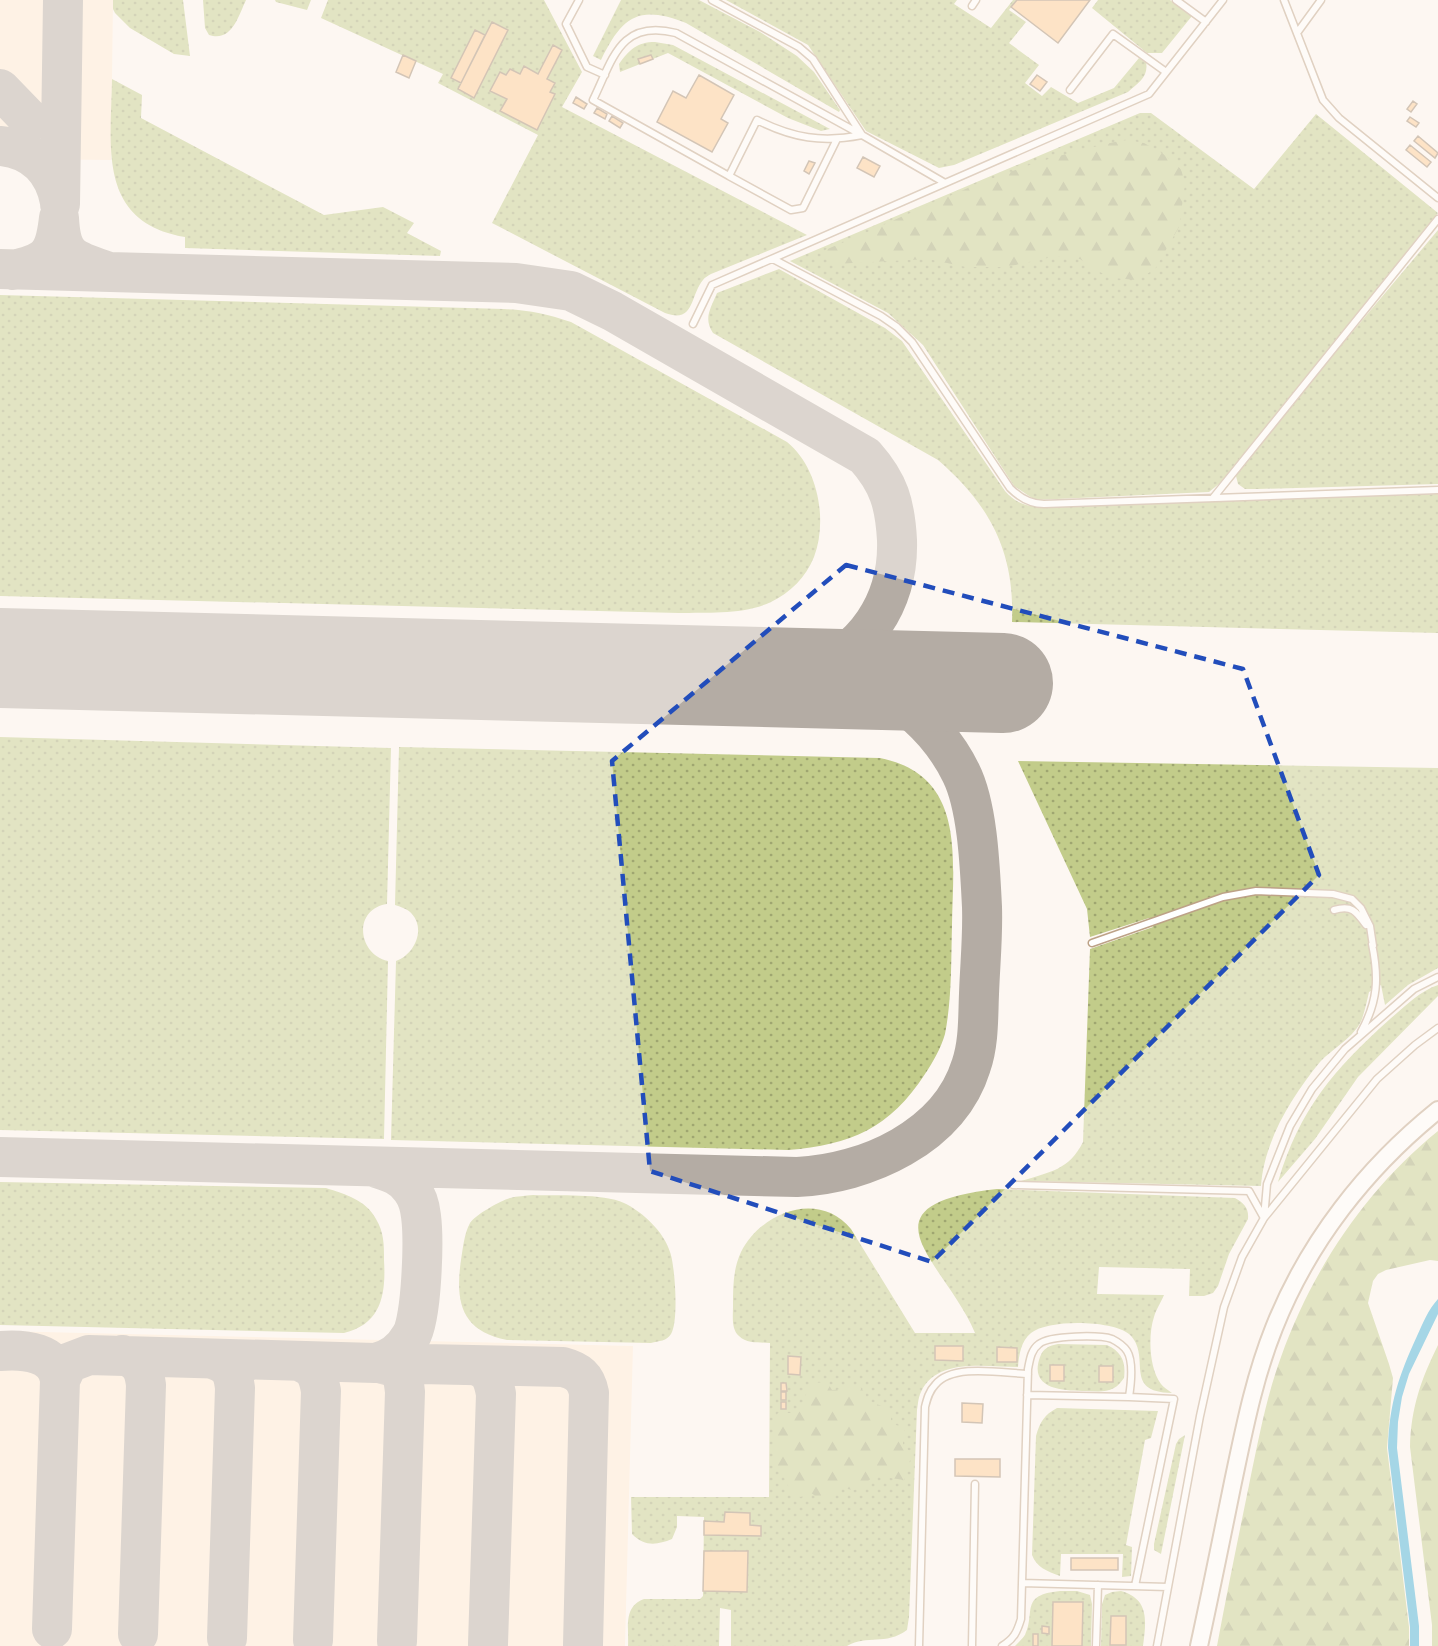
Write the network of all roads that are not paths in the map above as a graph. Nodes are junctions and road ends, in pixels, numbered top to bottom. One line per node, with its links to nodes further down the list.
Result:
1 (579, 0): 10 (lane)
2 (712, 0): 12 (lane)
3 (1176, 0): 7 (lane)
4 (1223, 0): 7 (lane)
5 (1284, 0): 8 (lane)
6 (1321, 0): 8 (lane)
7 (1206, 22): 9 (lane)
8 (1297, 33): 16 (lane)
9 (1166, 72): 11 (lane); 15 (lane)
10 (605, 75): 12 (lane); 14 (lane)
11 (1071, 90)
12 (862, 135): 13 (lane); 15 (lane)
13 (837, 139): 14 (lane); 14 (lane)
14 (729, 176)
15 (945, 183): 18 (lane)
16 (1438, 198)
17 (1438, 219): 21 (lane)
18 (773, 259): 19 (lane); 21 (lane)
19 (693, 324)
20 (1438, 490): 21 (lane)
21 (1213, 498)
22 (1334, 910): 24 (lane)
23 (1092, 943): 24 (lane)
24 (1372, 946): 27 (lane)
25 (1438, 977): 27 (lane)
26 (1438, 1028): 30 (lane)
27 (1358, 1038): 30 (lane)
28 (1438, 1110): 44 (street)
29 (1013, 1185): 30 (lane)
30 (1264, 1218): 38 (lane)
31 (1028, 1374): 32 (lane); 33 (lane); 39 (lane)
32 (1027, 1395): 33 (lane); 35 (lane)
33 (1129, 1397): 37 (lane)
34 (975, 1484): 40 (lane)
35 (1022, 1583): 36 (lane); 41 (lane)
36 (1098, 1585): 37 (lane); 42 (lane)
37 (1135, 1586): 38 (lane)
38 (1168, 1587): 43 (lane)
39 (919, 1646)
40 (972, 1646)
41 (1002, 1646)
42 (1096, 1646)
43 (1157, 1646)
44 (1199, 1646)

